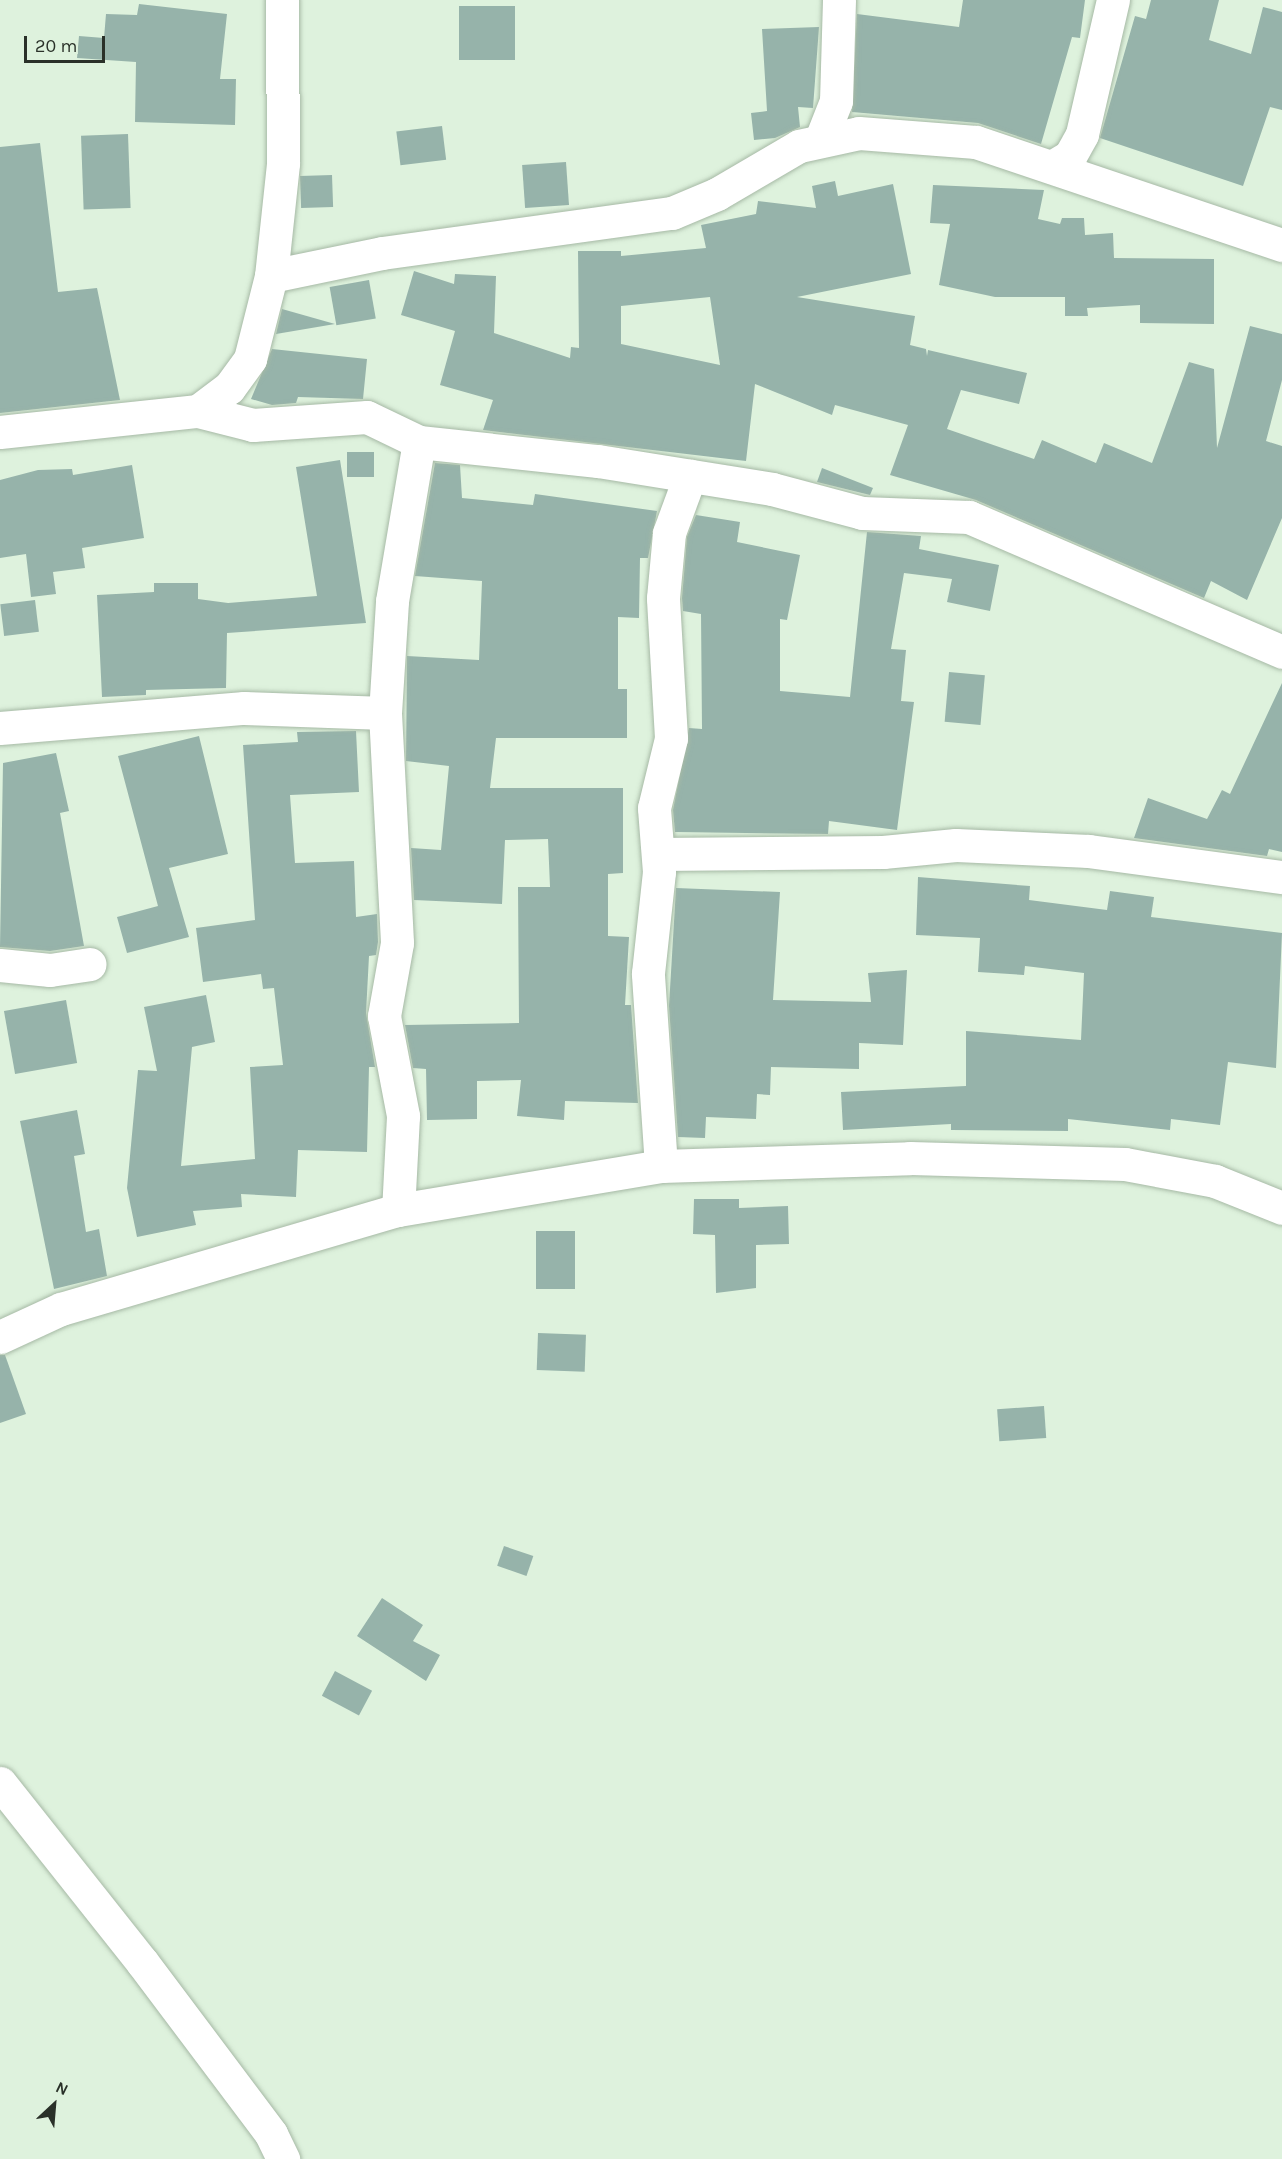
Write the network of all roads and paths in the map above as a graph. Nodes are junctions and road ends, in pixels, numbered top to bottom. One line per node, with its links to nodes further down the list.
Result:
1 (282, 0): 7 (street)
2 (839, 0): 4 (street)
3 (1113, 0): 5 (street)
4 (821, 139): 5 (street); 7 (street)
5 (1052, 167): 6 (street)
6 (1282, 245)
7 (271, 276): 8 (street)
8 (198, 411): 9 (street); 10 (street)
9 (0, 432)
10 (419, 442): 11 (street); 13 (street)
11 (690, 476): 12 (street); 15 (street)
12 (1282, 652)
13 (385, 713): 14 (street); 21 (street)
14 (0, 728)
15 (657, 854): 16 (street); 19 (street)
16 (1282, 877)
17 (90, 964): 18 (street)
18 (0, 965)
19 (661, 1166): 20 (street); 21 (street)
20 (1282, 1208)
21 (398, 1210): 22 (street)
22 (0, 1337)
23 (0, 1783): 24 (street)
24 (283, 2159)

